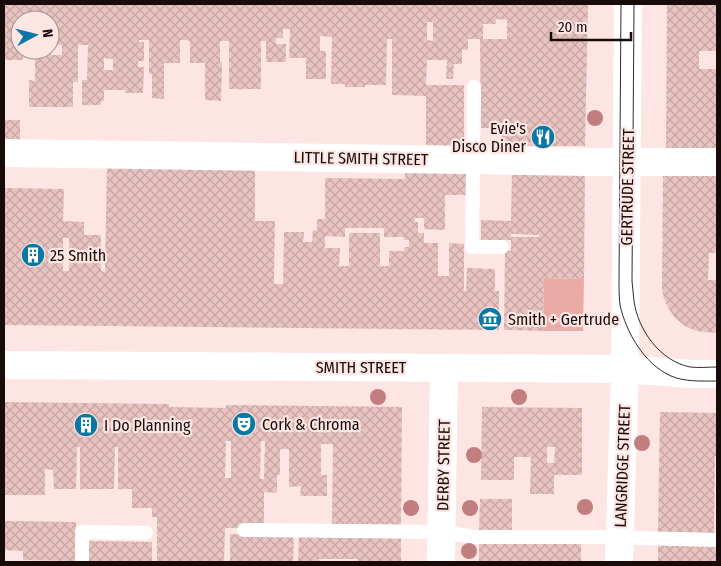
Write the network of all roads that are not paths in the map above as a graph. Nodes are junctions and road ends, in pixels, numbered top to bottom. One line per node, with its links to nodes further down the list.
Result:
1 (628, 4): 5 (street, GERTRUDE STREET)
2 (474, 87): 4 (lane)
3 (4, 153): 4 (street, LITTLE SMITH STREET)
4 (473, 160): 5 (street, LITTLE SMITH STREET); 7 (lane)
5 (627, 162): 6 (street, LITTLE SMITH STREET); 10 (street, GERTRUDE STREET)
6 (717, 162)
7 (502, 247)
8 (4, 365): 9 (street, SMITH STREET)
9 (444, 368): 10 (street, SMITH STREET); 13 (street, DERBY STREET)
10 (625, 369): 11 (street, SMITH STREET); 16 (street, LANGRIDGE STREET)
11 (717, 374)
12 (244, 530): 13 (lane)
13 (442, 532): 16 (lane); 18 (street, DERBY STREET)
14 (146, 533): 17 (lane)
15 (717, 540): 16 (lane)
16 (619, 550)
17 (82, 562)
18 (441, 562)

